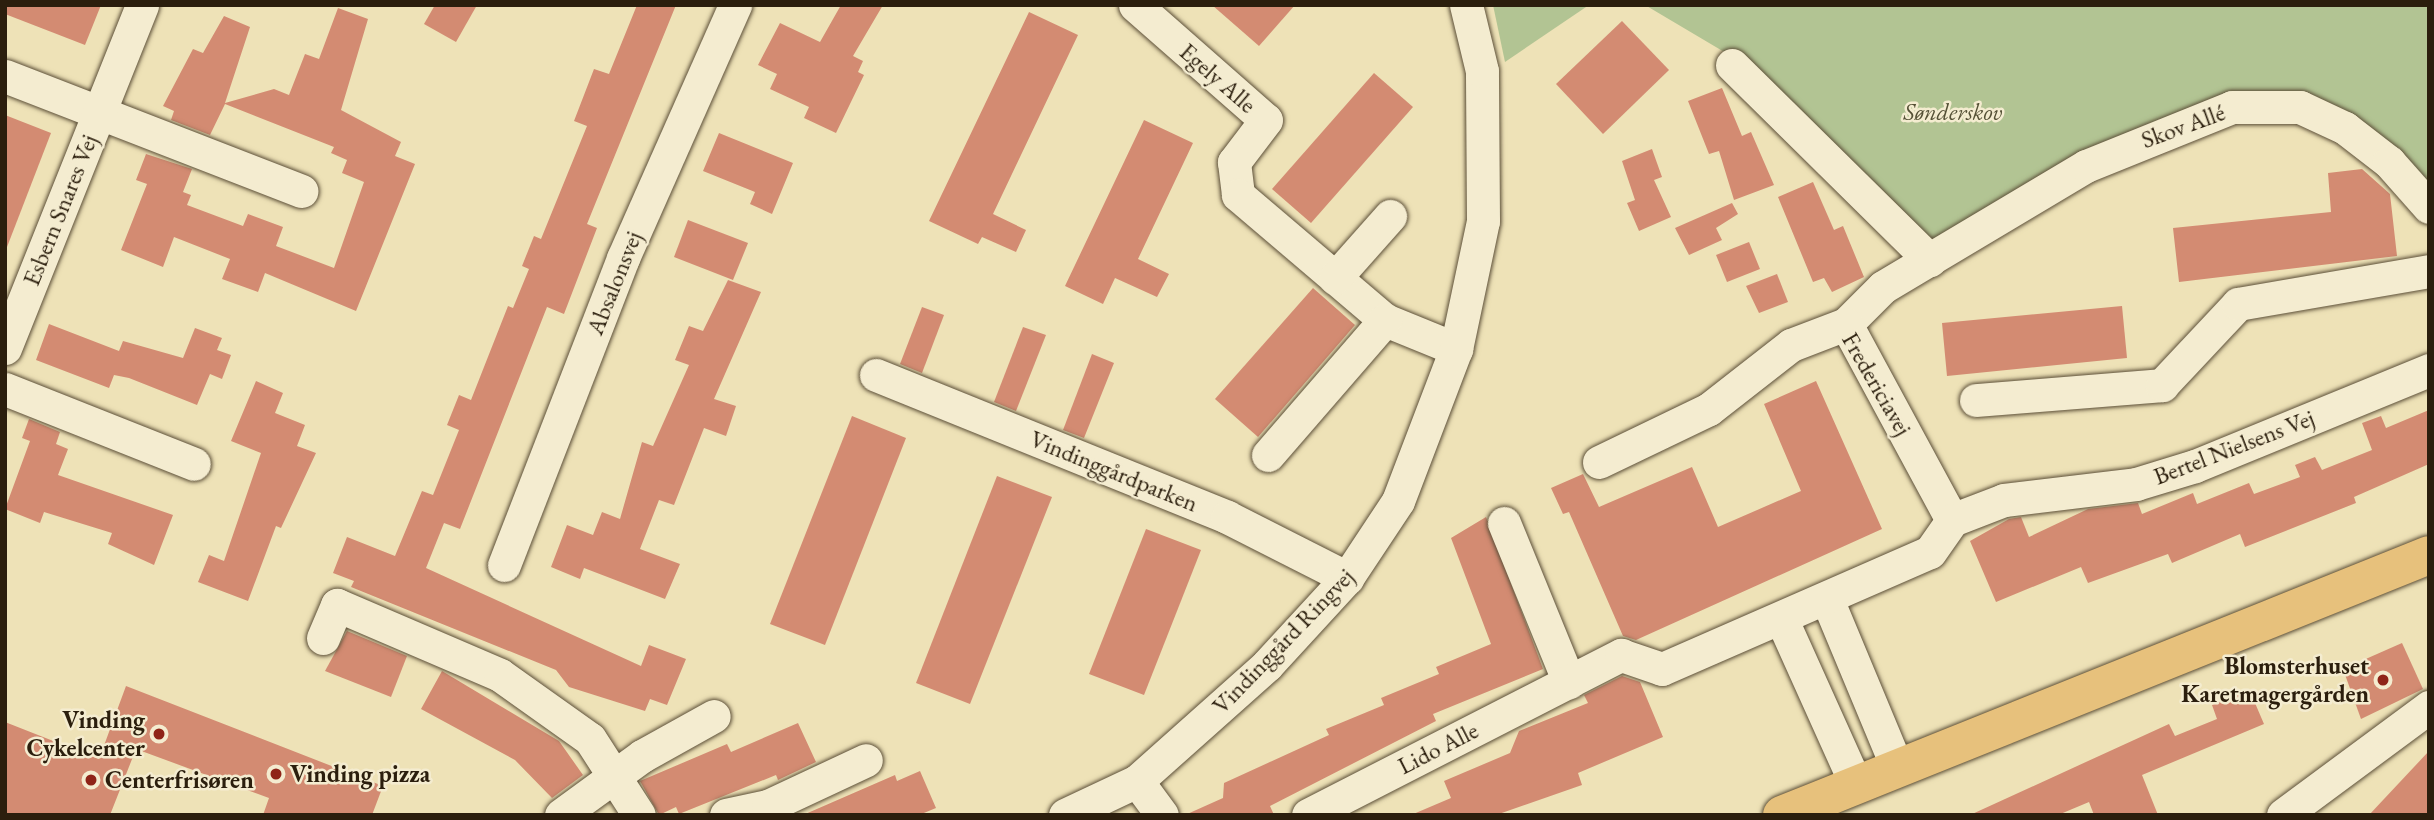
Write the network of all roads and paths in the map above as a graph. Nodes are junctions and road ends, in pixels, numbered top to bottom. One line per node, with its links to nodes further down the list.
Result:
1 (142, 5): 7 (street, Esbern Snares Vej)
2 (735, 5): 29 (street, Absalonsvej)
3 (1135, 5): 13 (street, Egely Alle)
4 (1466, 5): 17 (street, Vindinggård Ringvej)
5 (1732, 65): 11 (street)
6 (5, 76): 7 (street, Esbern Snares Vej)
7 (100, 112): 8 (street, Esbern Snares Vej); 16 (street, Esbern Snares Vej)
8 (301, 191)
9 (2429, 207): 11 (street, Skov Allé)
10 (1390, 216): 13 (street)
11 (1930, 260): 15 (street, Skov Allé)
12 (2429, 271): 21 (street)
13 (1335, 278): 14 (street, Egely Alle)
14 (1385, 320): 17 (street, Egely Alle); 22 (street)
15 (1846, 324): 23 (street, Fredericiavej); 25 (street, Fredericiavej)
16 (5, 348)
17 (1456, 349): 30 (street, Vindinggård Ringvej)
18 (2429, 370): 25 (street, Bertel Nielsens Vej)
19 (876, 375): 30 (street, Vindinggårdparken)
20 (5, 389): 24 (street)
21 (1976, 400)
22 (1268, 455)
23 (1599, 461)
24 (194, 464)
25 (1952, 520): 32 (street)
26 (1504, 523): 35 (street)
27 (2429, 532): 31 (main road)
28 (2429, 555): 31 (main road)
29 (504, 565)
30 (1347, 578): 42 (street, Vindinggård Ringvej)
31 (2335, 590): 39 (main road)
32 (1827, 599): 33 (street); 39 (street)
33 (1782, 620): 35 (street, Lido Alle); 41 (street)
34 (323, 638): 40 (street)
35 (1569, 682): 48 (street, Lido Alle)
36 (2428, 710): 50 (street)
37 (714, 716): 40 (street)
38 (866, 760): 45 (street)
39 (1897, 767): 41 (main road)
40 (617, 778): 43 (street); 44 (street)
41 (1856, 785): 49 (main road)
42 (1116, 798): 46 (street, Vindinggård Ringvej); 47 (street)
43 (561, 815)
44 (639, 815)
45 (726, 815)
46 (1065, 815)
47 (1162, 815)
48 (1308, 815)
49 (1782, 815)
50 (2283, 815)

